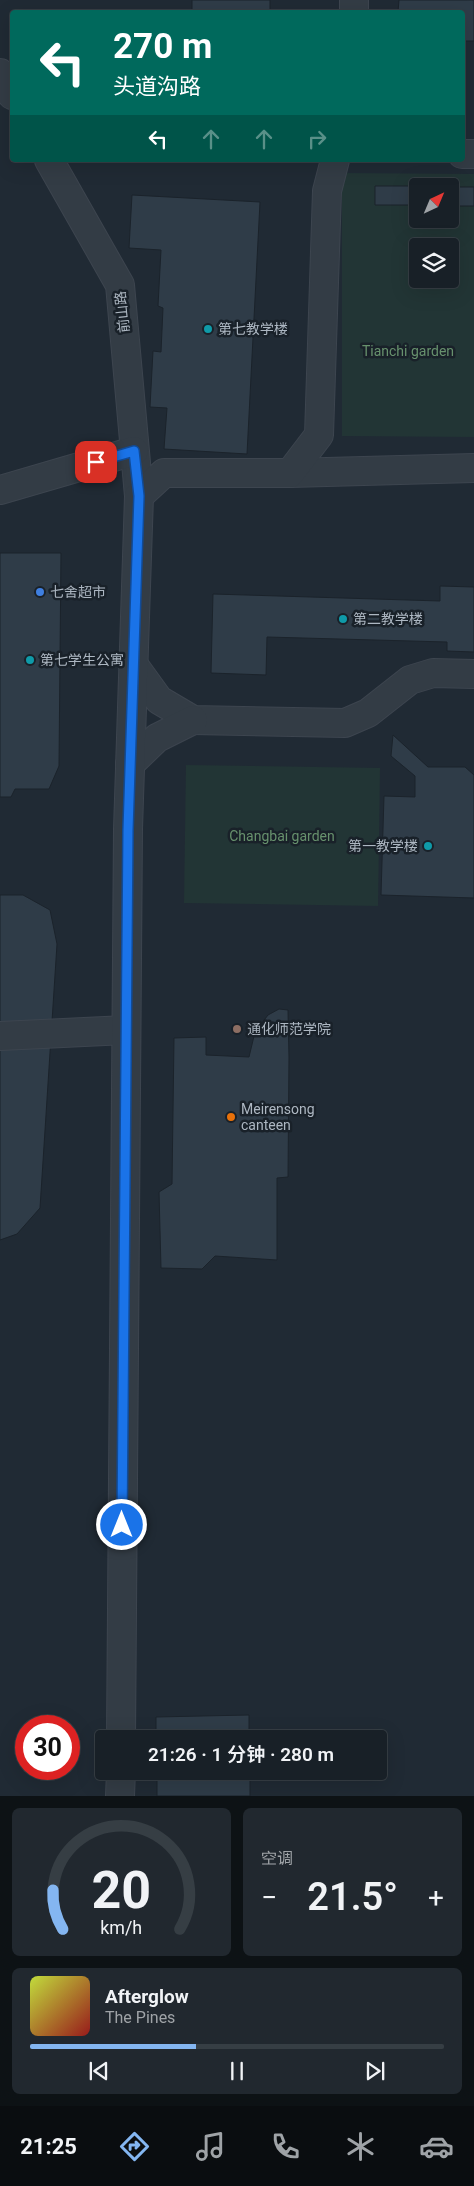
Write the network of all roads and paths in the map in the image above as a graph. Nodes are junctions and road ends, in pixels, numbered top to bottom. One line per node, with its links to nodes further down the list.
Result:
1 (0, 73): 2 (street)
2 (10, 91)
3 (50, 162): 6 (street, 前山路)
4 (338, 164): 5 (street)
5 (319, 435): 8 (street); 9 (street)
6 (134, 451): 10 (street); 11 (street, 前山路)
7 (474, 468): 8 (street)
8 (348, 471): 9 (street)
9 (290, 473): 11 (street)
10 (0, 490)
11 (139, 496): 12 (street, 前山路)
12 (133, 664): 14 (street); 15 (street, 前山路)
13 (474, 674): 14 (street)
14 (193, 720): 15 (street)
15 (130, 764): 16 (street, 前山路)
16 (126, 1030): 17 (street); 18 (street, 前山路)
17 (0, 1036)
18 (121, 1730)
19 (120, 1780): 20 (street)
20 (120, 1796)

